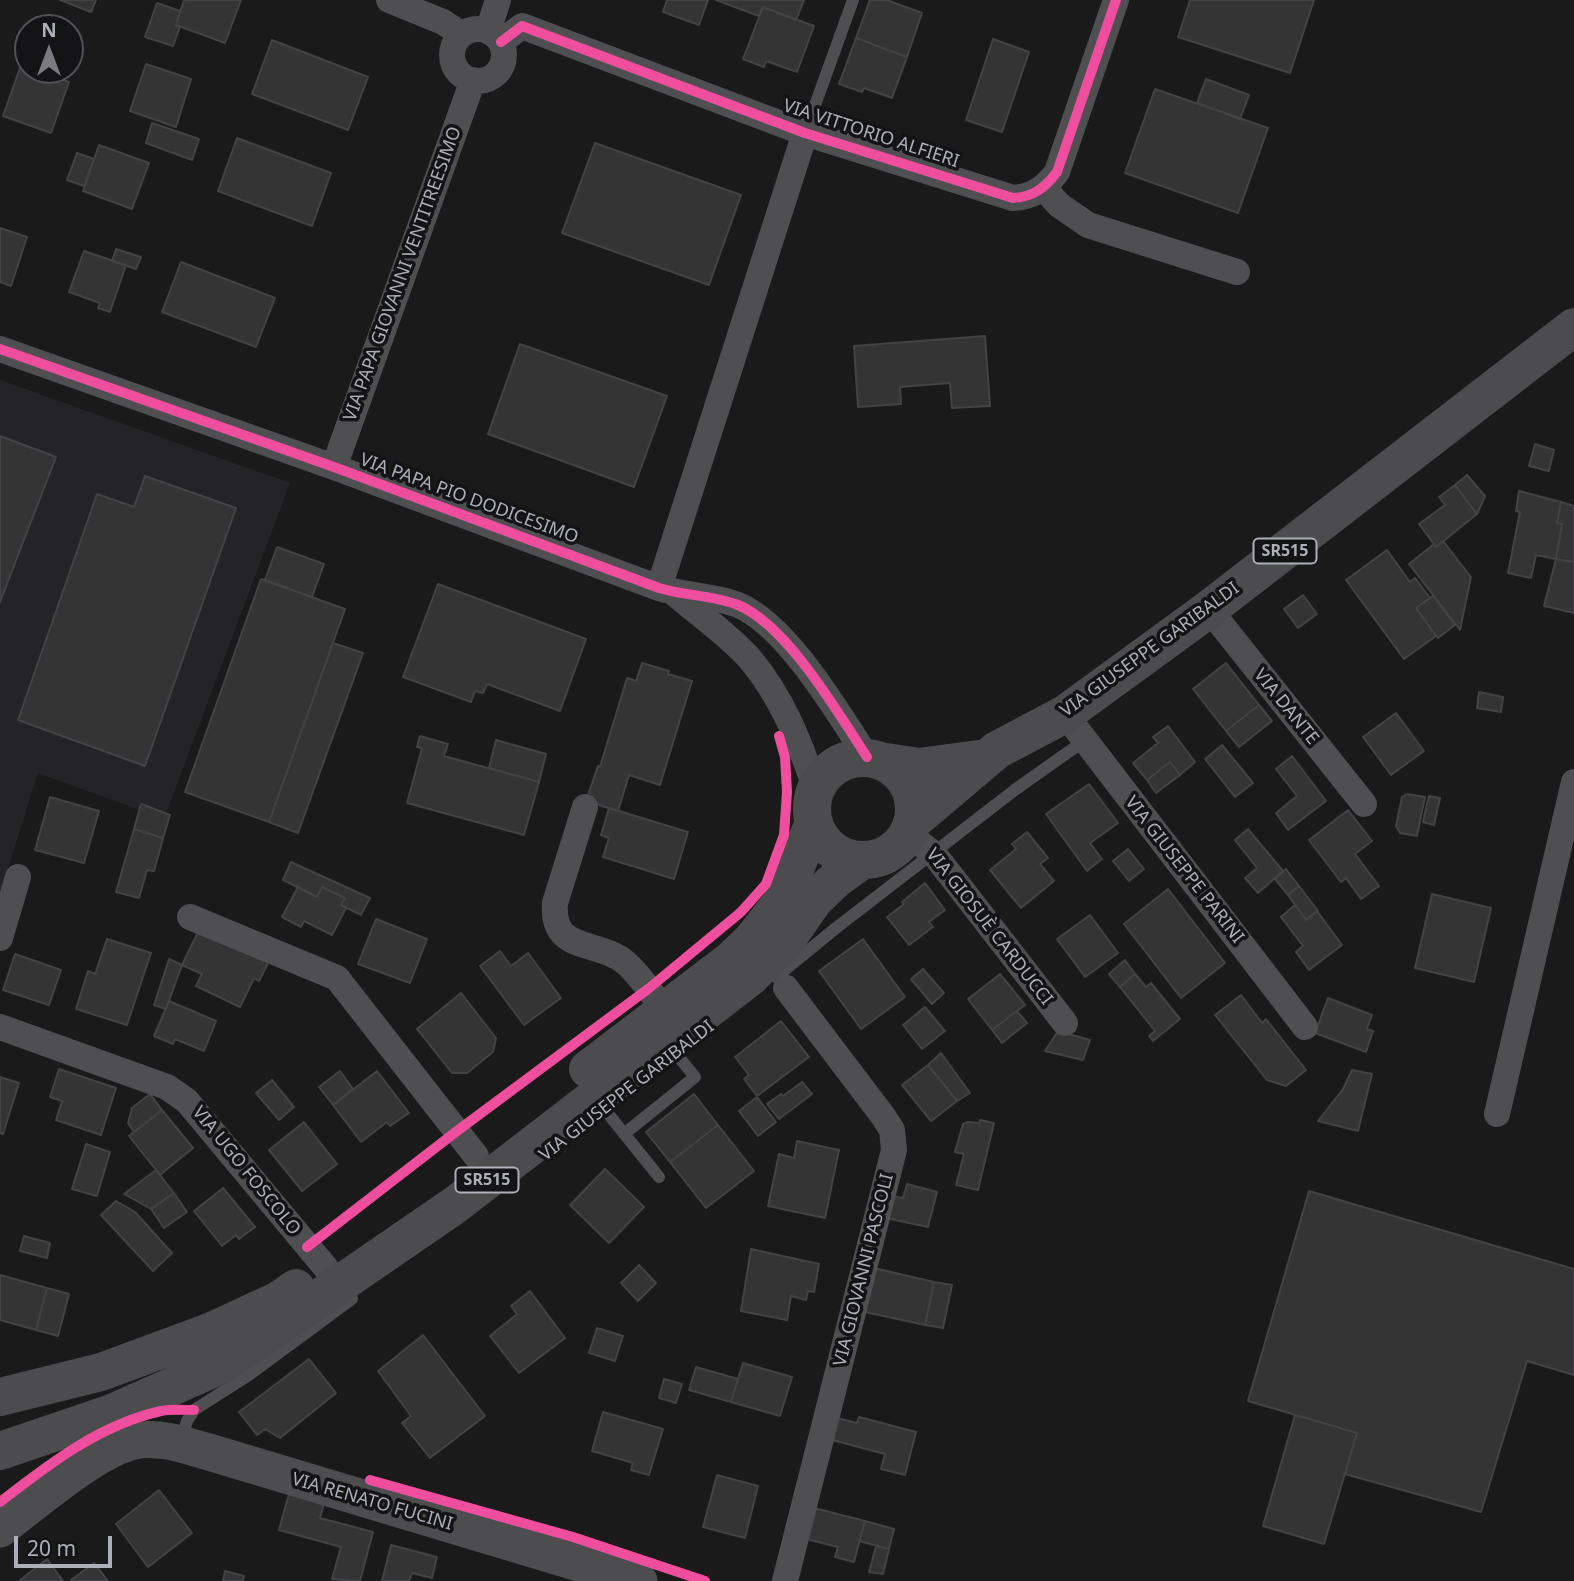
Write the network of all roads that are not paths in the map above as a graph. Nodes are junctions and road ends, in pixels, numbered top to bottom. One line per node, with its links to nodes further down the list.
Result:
1 (389, 0): 5 (street)
2 (498, 0): 6 (street)
3 (853, 0): 8 (lane)
4 (1116, 0): 9 (street)
5 (461, 34): 6 (street); 7 (street)
6 (495, 36): 7 (street); 8 (street, VIA VITTORIO ALFIERI)
7 (473, 80): 13 (street, VIA PAPA GIOVANNI VENTITREESIMO)
8 (805, 133): 9 (street, VIA VITTORIO ALFIERI); 14 (street)
9 (1044, 187): 10 (street)
10 (1237, 272)
11 (1574, 327): 15 (main road, VIA GIUSEPPE GARIBALDI / SR515)
12 (0, 349): 13 (street, VIA PAPA PIO DODICESIMO)
13 (334, 467): 14 (street, VIA PAPA PIO DODICESIMO)
14 (666, 590): 18 (street, VIA PAPA PIO DODICESIMO); 20 (street, VIA PAPA PIO DODICESIMO)
15 (1209, 609): 16 (main road, VIA GIUSEPPE GARIBALDI / SR515); 21 (street, VIA DANTE)
16 (1074, 727): 17 (main road, VIA GIUSEPPE GARIBALDI / SR515); 24 (lane, VIA GIUSEPPE GARIBALDI); 32 (street, VIA GIUSEPPE PARINI)
17 (986, 758): 18 (main road, VIA GIUSEPPE GARIBALDI / SR515); 24 (main road, VIA GIUSEPPE GARIBALDI / SR515)
18 (877, 760): 20 (main road, VIA GIUSEPPE GARIBALDI / SR515); 24 (main road)
19 (1574, 782): 35 (street)
20 (815, 787): 23 (main road, VIA GIUSEPPE GARIBALDI / SR515)
21 (1364, 804)
22 (585, 807): 33 (street)
23 (813, 825): 25 (main road); 33 (main road, VIA GIUSEPPE GARIBALDI / SR515)
24 (919, 837): 25 (main road, VIA GIUSEPPE GARIBALDI / SR515); 29 (lane, VIA GIUSEPPE GARIBALDI); 30 (street, VIA GIOSUÈ CARDUCCI)
25 (861, 860): 29 (main road, VIA GIUSEPPE GARIBALDI / SR515)
26 (18, 877): 28 (street)
27 (190, 917): 37 (street)
28 (0, 938)
29 (778, 975): 33 (main road, VIA GIUSEPPE GARIBALDI / SR515); 48 (street, VIA GIOVANNI PASCOLI)
30 (1065, 1023)
31 (0, 1027): 39 (street, VIA UGO FOSCOLO)
32 (1305, 1027)
33 (672, 1042): 34 (main road, VIA GIUSEPPE GARIBALDI / SR515); 36 (lane); 37 (main road, VIA GIUSEPPE GARIBALDI / SR515)
34 (602, 1107): 36 (lane); 41 (main road, VIA GIUSEPPE GARIBALDI / SR515)
35 (1497, 1114)
36 (624, 1133): 38 (lane)
37 (476, 1156): 39 (main road, VIA GIUSEPPE GARIBALDI / SR515)
38 (659, 1177)
39 (326, 1268): 42 (main road, VIA GIUSEPPE GARIBALDI / SR515)
40 (365, 1289): 41 (lane, VIA GIUSEPPE GARIBALDI)
41 (303, 1321): 42 (main road, VIA GIUSEPPE GARIBALDI / SR515); 44 (lane, VIA GIUSEPPE GARIBALDI)
42 (213, 1350): 43 (main road, SR515); 45 (main road, SR515)
43 (0, 1397)
44 (180, 1444): 46 (street, VIA RENATO FUCINI); 47 (street, VIA RENATO FUCINI)
45 (0, 1451)
46 (0, 1529)
47 (639, 1581)
48 (785, 1581)

